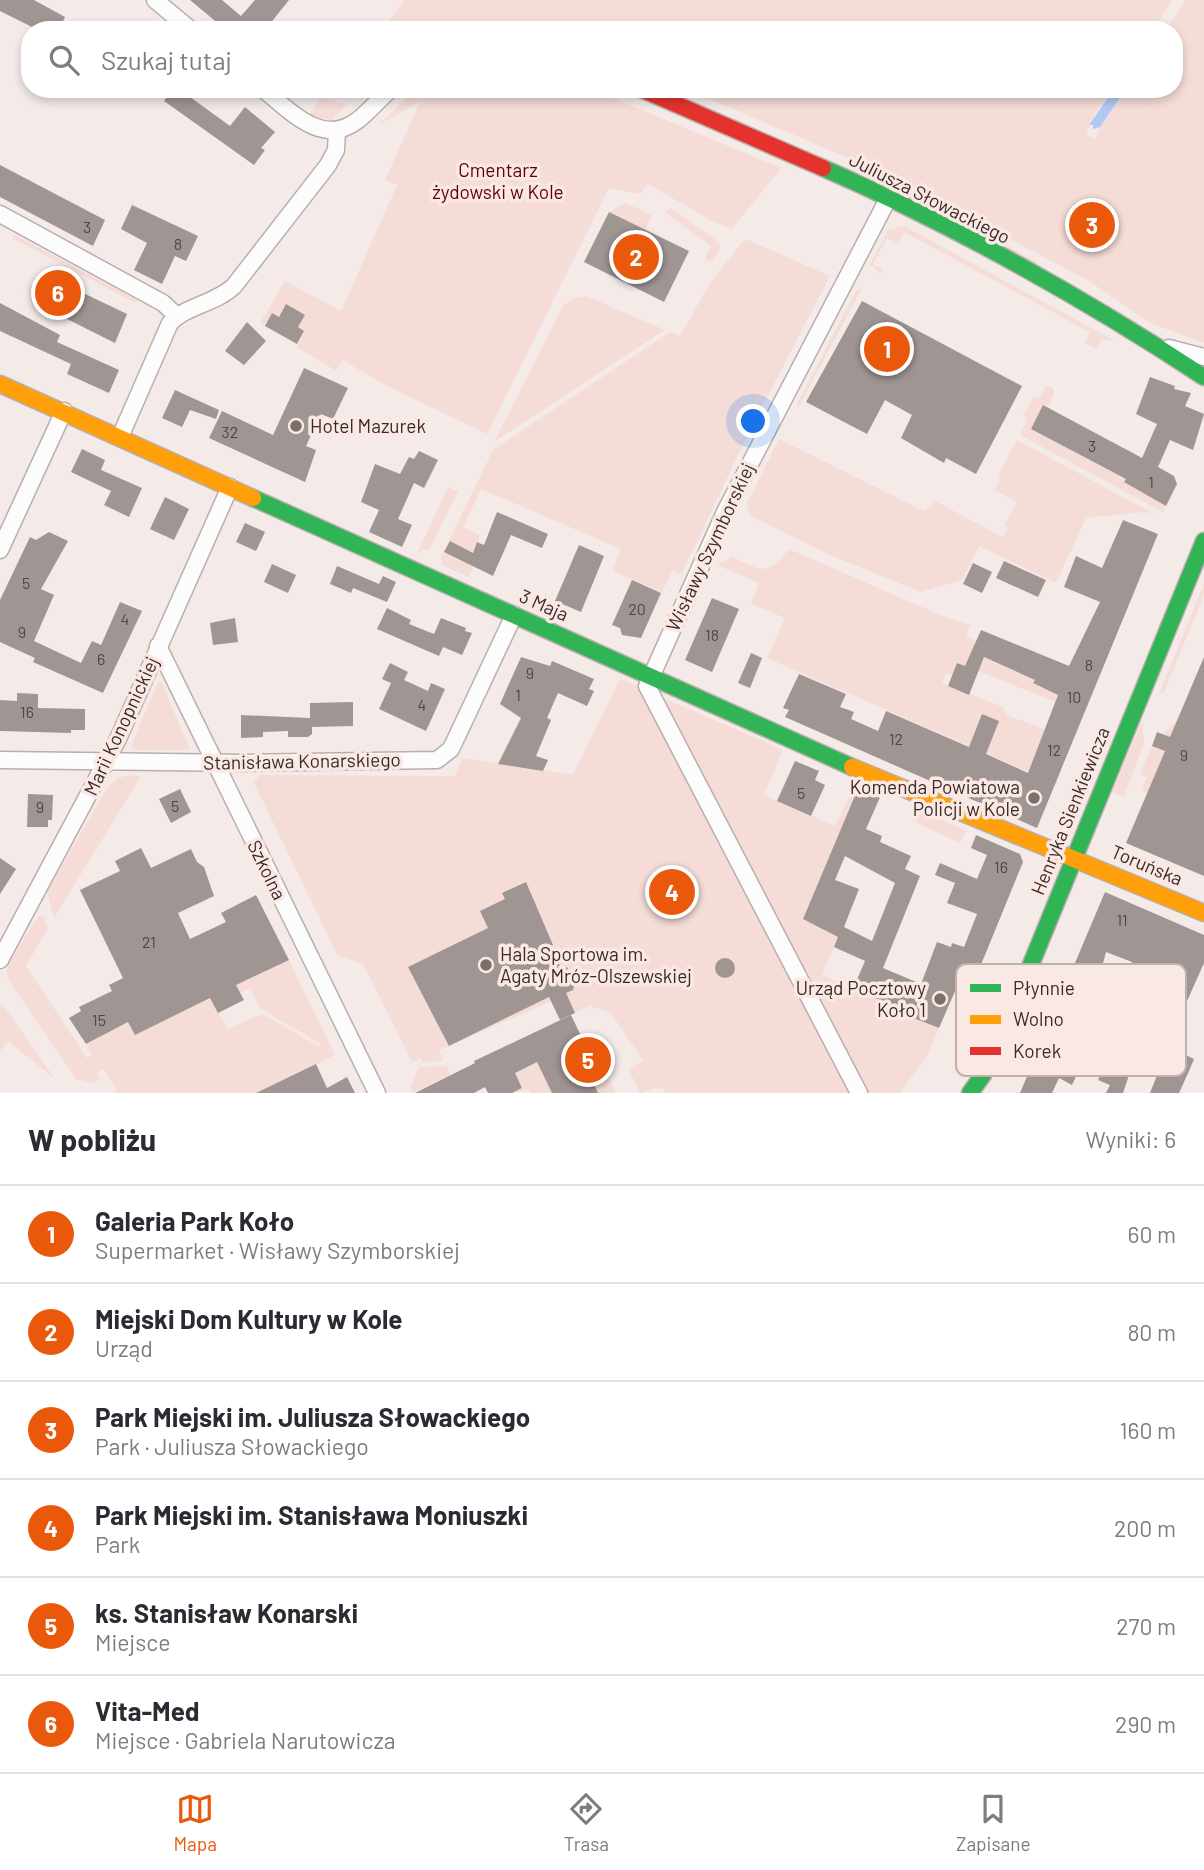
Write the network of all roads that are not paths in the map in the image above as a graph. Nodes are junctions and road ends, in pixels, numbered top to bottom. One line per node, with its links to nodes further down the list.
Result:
1 (155, 0): 2 (street)
2 (180, 21)
3 (274, 98): 6 (street)
4 (381, 98): 6 (street)
5 (661, 98): 7 (street, Juliusza Słowackiego)
6 (337, 131): 9 (street)
7 (889, 197): 10 (street, Juliusza Słowackiego); 21 (street, Wisławy Szymborskiej)
8 (0, 214): 9 (street)
9 (177, 316): 15 (street)
10 (1154, 343): 11 (street, Juliusza Słowackiego); 12 (street, Juliusza Słowackiego)
11 (1204, 358)
12 (1204, 377)
13 (0, 384): 14 (street, 3 Maja)
14 (64, 411): 15 (street, 3 Maja); 18 (street)
15 (120, 437): 16 (street, 3 Maja)
16 (230, 487): 19 (street, 3 Maja); 20 (street, Marii Konopnickiej)
17 (1204, 541): 25 (street, Henryka Sienkiewicza)
18 (0, 550)
19 (514, 615): 21 (street, 3 Maja); 24 (street, Stanisława Konarskiego)
20 (158, 646): 23 (street, Marii Konopnickiej); 24 (street, Szkolna)
21 (650, 676): 25 (street, 3 Maja); 32 (street)
22 (0, 760): 23 (street, Stanisława Konarskiego)
23 (106, 762): 24 (street, Stanisława Konarskiego); 27 (street, Marii Konopnickiej)
24 (215, 763): 31 (street, Szkolna)
25 (1074, 857): 26 (street, Toruńska); 28 (street, Henryka Sienkiewicza)
26 (1204, 913)
27 (0, 960)
28 (1031, 964)
29 (982, 1076): 30 (street, Henryka Sienkiewicza)
30 (973, 1092)
31 (377, 1093)
32 (859, 1093)

